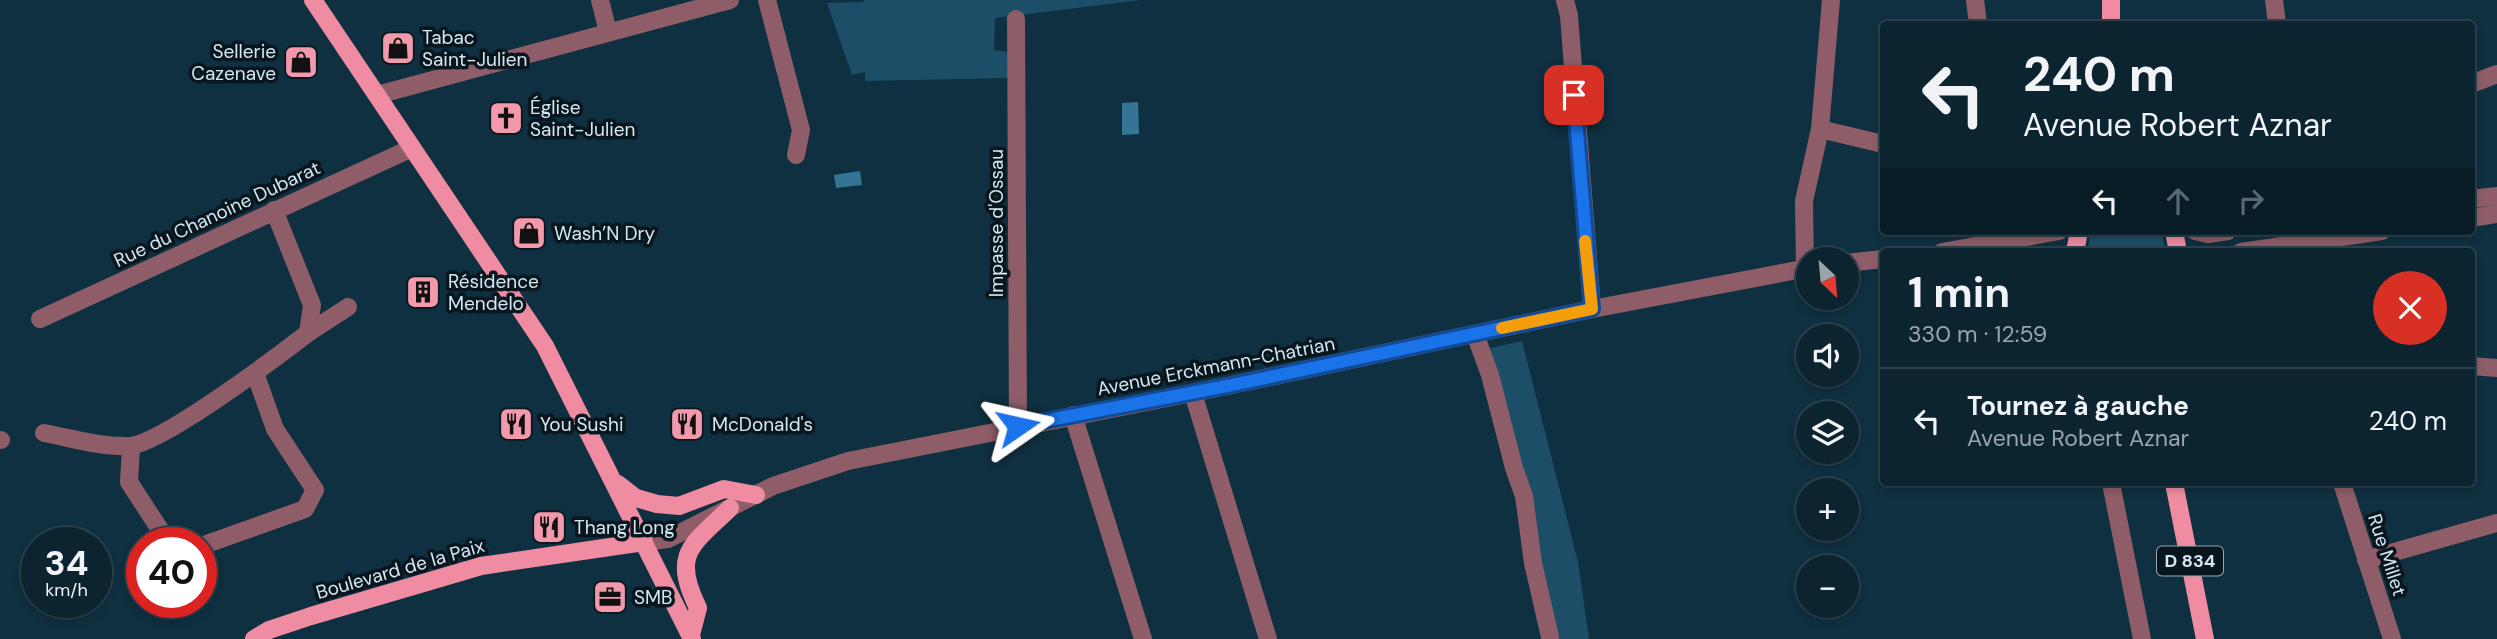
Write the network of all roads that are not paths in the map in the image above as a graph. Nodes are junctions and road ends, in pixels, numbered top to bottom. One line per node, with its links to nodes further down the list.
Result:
1 (313, 0): 17 (main road)
2 (600, 0): 14 (street)
3 (730, 0): 14 (street)
4 (767, 0): 21 (street)
5 (1565, 0): 36 (street)
6 (1831, 0): 18 (street)
7 (1975, 0): 11 (street)
8 (2111, 0): 12 (main road)
9 (2274, 0): 13 (street)
10 (1016, 19): 45 (street, Impasse d'Ossau)
11 (1978, 21)
12 (2111, 21)
13 (2277, 21)
14 (608, 32): 17 (street)
15 (2497, 74): 16 (street)
16 (2475, 82)
17 (377, 94): 20 (main road)
18 (1819, 130): 19 (street); 29 (street)
19 (1880, 143)
20 (412, 148): 24 (street, Rue du Chanoine Dubarat); 48 (main road)
21 (796, 155)
22 (2497, 196): 23 (street)
23 (2475, 199)
24 (274, 210): 37 (street, Rue du Chanoine Dubarat); 38 (street)
25 (2497, 214): 26 (street)
26 (2475, 217)
27 (2037, 235): 30 (street)
28 (2355, 235): 31 (street)
29 (1805, 247)
30 (1964, 248)
31 (2268, 248)
32 (1880, 259): 33 (street)
33 (1859, 262)
34 (1796, 270): 36 (street, Avenue Erckmann-Chatrian)
35 (348, 307): 38 (street)
36 (1592, 309): 39 (street, Avenue Erckmann-Chatrian)
37 (40, 319)
38 (308, 333): 42 (street)
39 (1475, 334): 43 (street, Avenue Erckmann-Chatrian); 60 (street)
40 (2475, 366): 41 (street)
41 (2497, 368)
42 (255, 373): 47 (street); 56 (street)
43 (1193, 393): 44 (street, Avenue Erckmann-Chatrian); 63 (street)
44 (1073, 415): 45 (street, Avenue Erckmann-Chatrian); 62 (street)
45 (1018, 426): 52 (street, Avenue Erckmann-Chatrian)
46 (44, 433): 47 (street)
47 (131, 447): 55 (street)
48 (613, 481): 52 (main road); 57 (main road)
49 (2112, 486): 64 (street)
50 (2175, 486): 65 (main road, D 834)
51 (2343, 486): 58 (street, Rue Millet)
52 (756, 495): 53 (street, Avenue Erckmann-Chatrian)
53 (730, 508): 57 (street, Avenue Erckmann-Chatrian); 59 (main road)
54 (2497, 523): 58 (street)
55 (158, 527)
56 (217, 540)
57 (644, 542): 59 (main road); 61 (main road, Boulevard de la Paix)
58 (2366, 560): 66 (street, Rue Millet)
59 (692, 637)
60 (1550, 637)
61 (254, 639)
62 (1143, 639)
63 (1268, 639)
64 (2142, 639)
65 (2205, 639)
66 (2392, 639)

